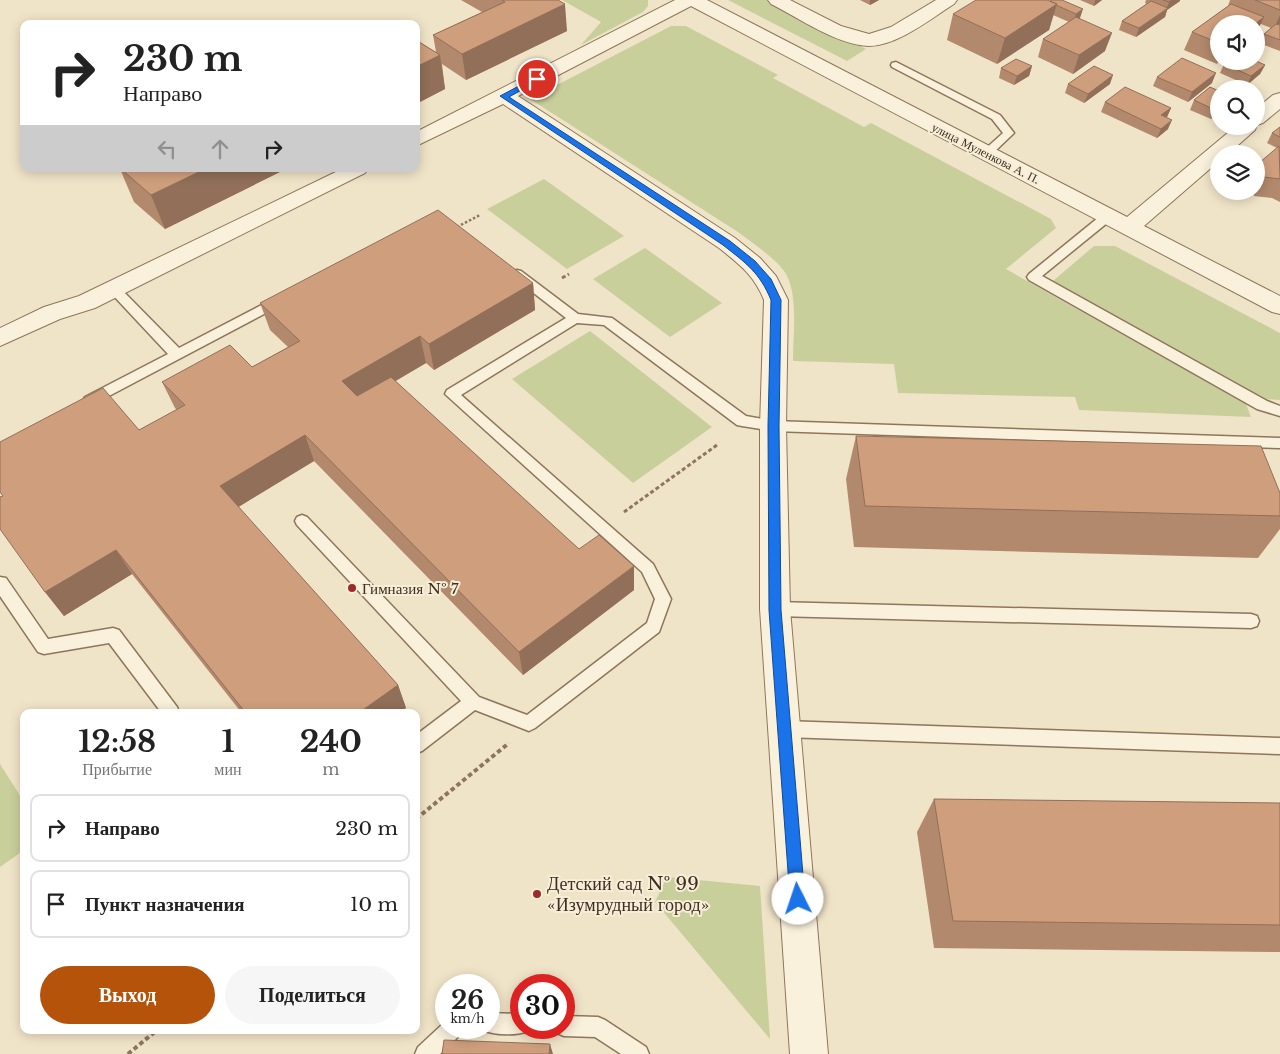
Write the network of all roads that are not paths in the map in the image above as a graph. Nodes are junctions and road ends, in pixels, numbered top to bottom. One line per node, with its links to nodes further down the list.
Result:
1 (691, 0): 5 (street); 10 (street, улица Муленкова А. П.)
2 (777, 0): 3 (street)
3 (948, 0)
4 (896, 64): 10 (lane)
5 (504, 96): 9 (street); 23 (street)
6 (1280, 99): 7 (street)
7 (1265, 112)
8 (1237, 135): 13 (street)
9 (420, 138)
10 (987, 153): 12 (street, улица Муленкова А. П.)
11 (352, 172): 15 (street)
12 (1108, 216): 13 (street, улица Муленкова А. П.); 22 (lane)
13 (1129, 227): 17 (street, улица Муленкова А. П.)
14 (510, 268): 18 (lane)
15 (114, 289): 19 (street); 20 (lane)
16 (289, 296): 20 (lane)
17 (1280, 306)
18 (575, 318): 23 (lane); 29 (lane)
19 (0, 338)
20 (177, 355): 21 (lane)
21 (76, 409)
22 (1280, 411)
23 (773, 426): 24 (lane); 27 (street)
24 (1280, 443)
25 (302, 520): 29 (lane)
26 (0, 584): 30 (lane)
27 (775, 610): 28 (lane); 31 (street)
28 (1251, 621)
29 (473, 702): 32 (lane)
30 (169, 709)
31 (784, 729): 33 (lane); 38 (street)
32 (420, 742)
33 (1280, 746)
34 (575, 1026): 37 (lane)
35 (441, 1039): 36 (lane)
36 (425, 1054)
37 (639, 1054)
38 (809, 1054)

